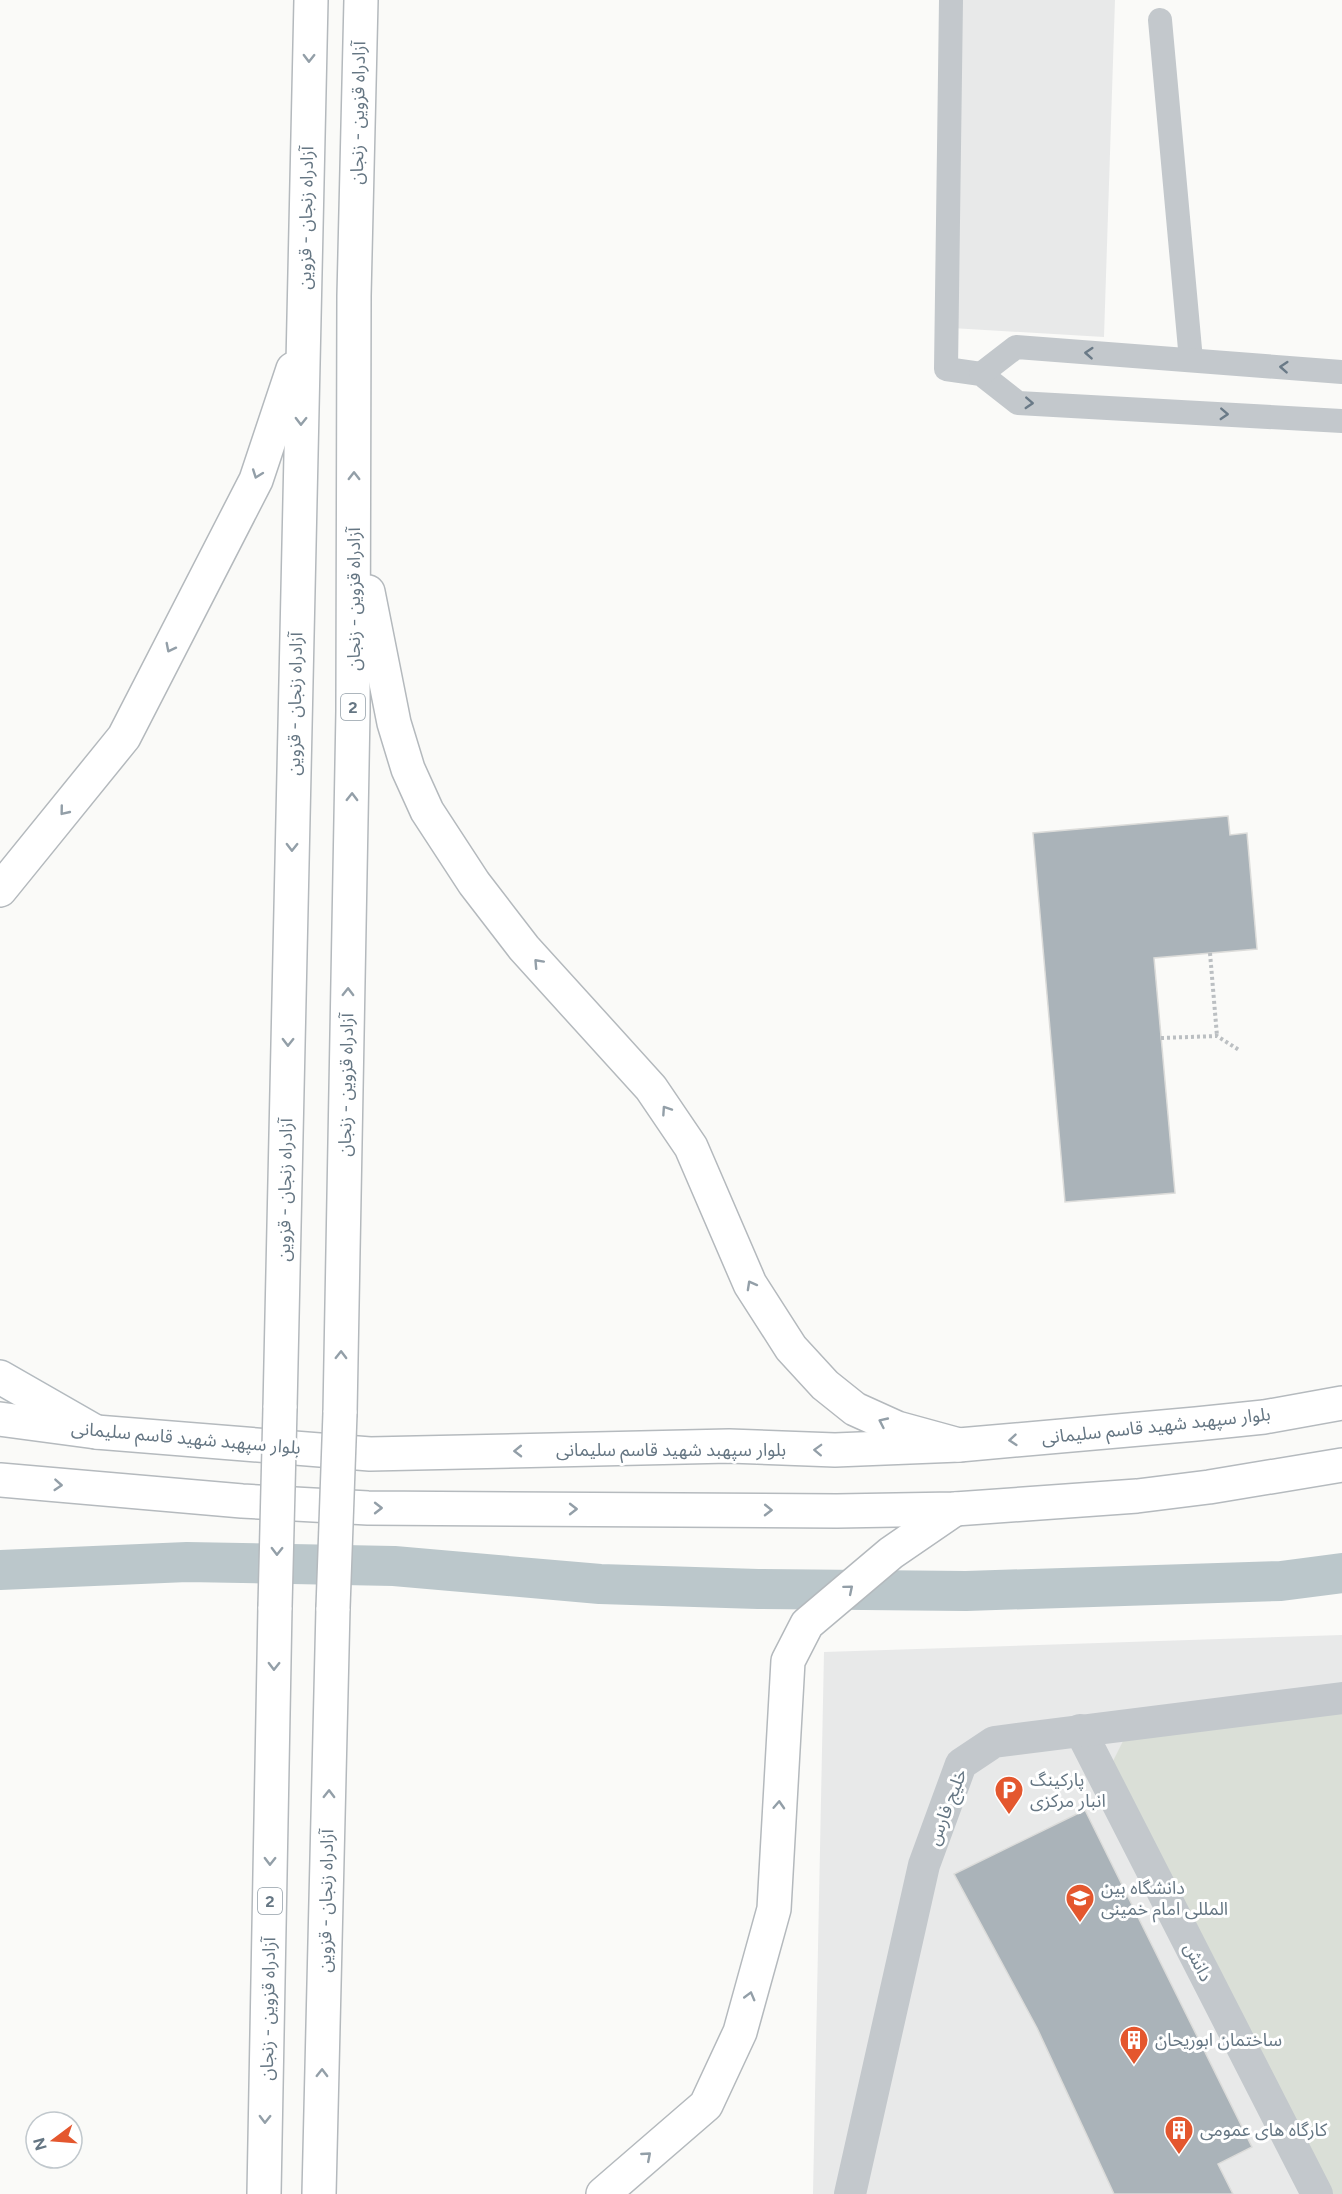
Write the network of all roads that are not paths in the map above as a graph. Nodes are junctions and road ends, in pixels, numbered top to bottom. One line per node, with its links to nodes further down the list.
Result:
1 (311, 0): 5 (main road, آزادراه زنجان - قزوین / 2, one-way to 5)
2 (361, 0): 10 (main road, آزادراه قزوین - زنجان / 2, one-way to 2)
3 (951, 0): 8 (street)
4 (1160, 20): 6 (street)
5 (303, 339): 11 (main road, one-way to 11); 20 (main road, آزادراه زنجان - قزوین / 2, one-way to 20, bridge)
6 (1191, 360): 7 (street, one-way to 6); 8 (street, one-way to 8)
7 (1342, 372)
8 (981, 374): 9 (street, one-way to 9)
9 (1342, 421)
10 (354, 520): 16 (main road, one-way to 10); 21 (main road, آزادراه قزوین - زنجان / 2, one-way to 10, bridge)
11 (0, 890)
12 (0, 1377): 15 (main road)
13 (1342, 1403): 16 (main road, بلوار سپهبد شهید قاسم سلیمانی, one-way to 16)
14 (0, 1419): 15 (main road, بلوار سپهبد شهید قاسم سلیمانی)
15 (96, 1432): 16 (main road, بلوار سپهبد شهید قاسم سلیمانی, one-way to 15)
16 (959, 1445)
17 (1342, 1465): 19 (main road)
18 (0, 1480): 19 (main road, one-way to 19)
19 (955, 1509): 26 (main road, one-way to 19)
20 (275, 1607): 24 (main road, آزادراه قزوین - زنجان / 2, one-way to 24)
21 (333, 1608): 25 (main road, آزادراه زنجان - قزوین / 2, one-way to 21)
22 (1342, 1698): 23 (street, خلیج فارس)
23 (1080, 1730): 27 (street, خلیج فارس); 28 (street, دانش)
24 (264, 2194)
25 (319, 2194)
26 (603, 2194)
27 (850, 2194)
28 (1317, 2194)

